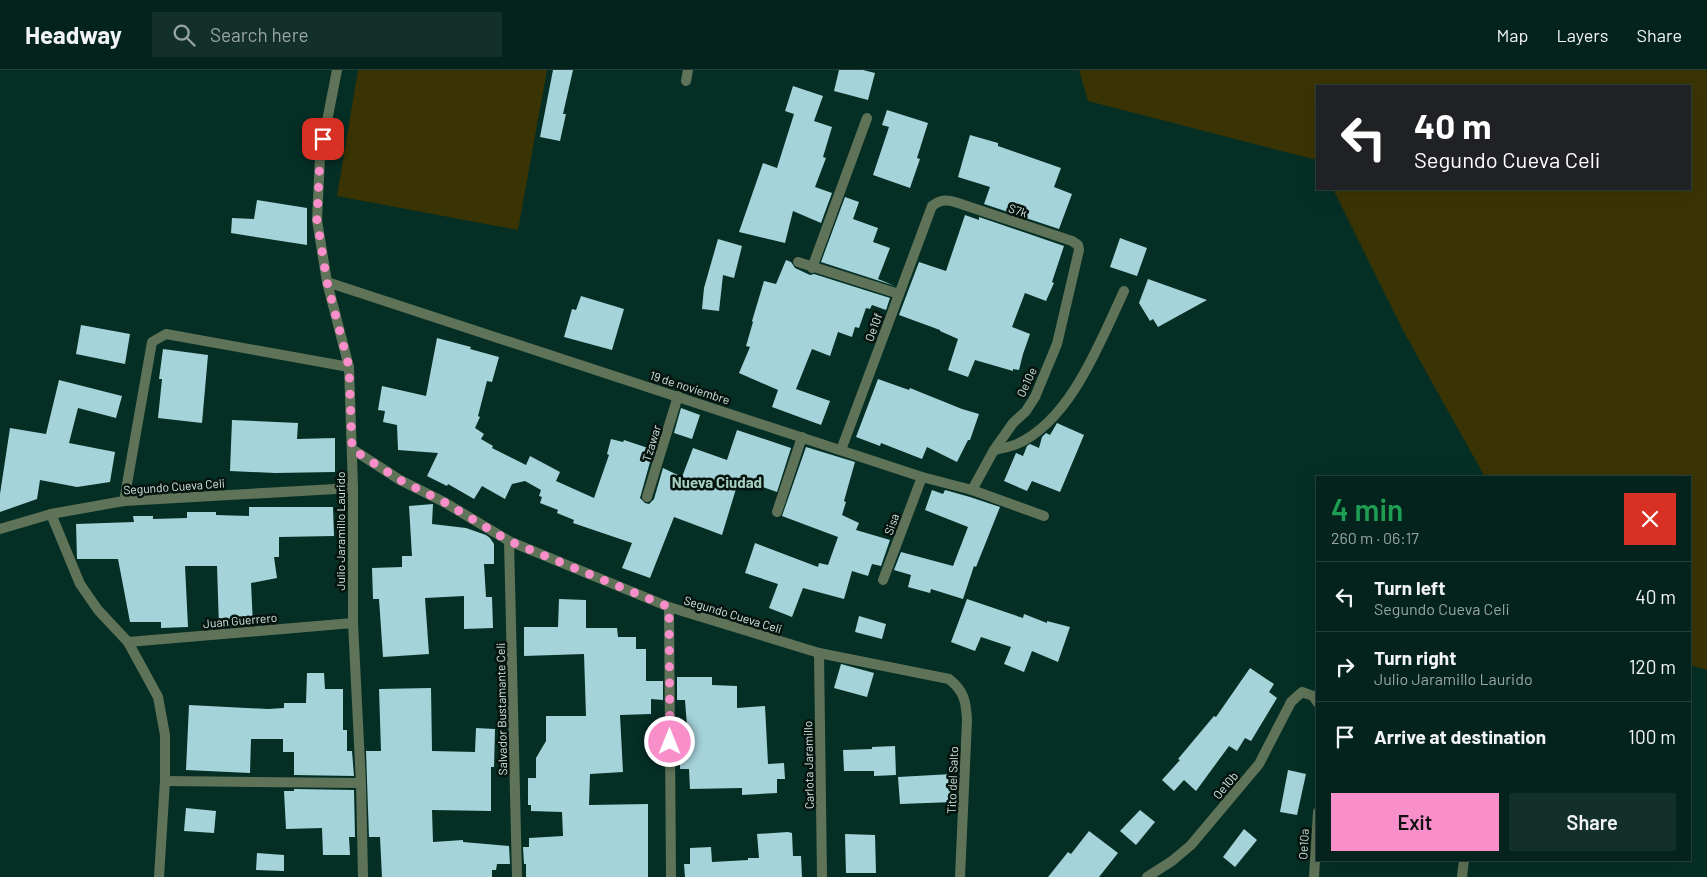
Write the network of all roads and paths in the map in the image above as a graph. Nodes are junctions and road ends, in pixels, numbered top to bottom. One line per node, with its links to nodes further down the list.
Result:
1 (336, 70): 9 (street, Julio Jaramillo Laurido)
2 (688, 70): 3 (street)
3 (686, 81)
4 (867, 118): 7 (street)
5 (929, 214): 8 (street, S7k); 11 (street, Oe10f)
6 (798, 262): 7 (street)
7 (812, 268): 11 (street)
8 (1074, 271): 17 (street, Oe10e)
9 (327, 282): 12 (street, Julio Jaramillo Laurido); 13 (street, 19 de noviembre)
10 (1124, 291): 17 (street)
11 (899, 294): 16 (street, Oe10f)
12 (349, 367): 15 (street, Julio Jaramillo Laurido); 22 (street)
13 (678, 396): 14 (street, 19 de noviembre); 21 (street, Tzawar)
14 (802, 437): 16 (street, 19 de noviembre); 23 (street)
15 (352, 449): 19 (street, Julio Jaramillo Laurido); 27 (street, Segundo Cueva Celi)
16 (841, 450): 18 (street, 19 de noviembre)
17 (994, 450): 20 (street, Oe10e)
18 (922, 477): 20 (street, 19 de noviembre); 28 (street, Sisa)
19 (353, 488): 22 (street, Segundo Cueva Celi); 30 (street, Julio Jaramillo Laurido)
20 (972, 490): 25 (street, 19 de noviembre)
21 (647, 497)
22 (124, 501): 24 (street, Segundo Cueva Celi)
23 (777, 512)
24 (51, 514): 26 (street, Segundo Cueva Celi); 31 (street)
25 (1044, 516)
26 (0, 529)
27 (509, 541): 29 (street, Segundo Cueva Celi); 41 (street, Salvador Bustamante Celi)
28 (883, 580)
29 (669, 607): 32 (street, Segundo Cueva Celi); 42 (street)
30 (353, 623): 31 (street, Juan Guerrero); 36 (street, Julio Jaramillo Laurido)
31 (128, 642): 35 (street)
32 (819, 653): 33 (street, Segundo Cueva Celi); 43 (street, Carlota Jaramillo)
33 (958, 686): 44 (street, Tito del Salto)
34 (1316, 700): 45 (street, Oe10b)
35 (165, 781): 36 (street); 39 (street)
36 (361, 784): 40 (street, Julio Jaramillo Laurido)
37 (1316, 844): 46 (street, Oe10a)
38 (1464, 861): 47 (street)
39 (160, 877)
40 (363, 877)
41 (517, 877)
42 (671, 877)
43 (822, 877)
44 (960, 877)
45 (1147, 877)
46 (1314, 877)
47 (1462, 877)

